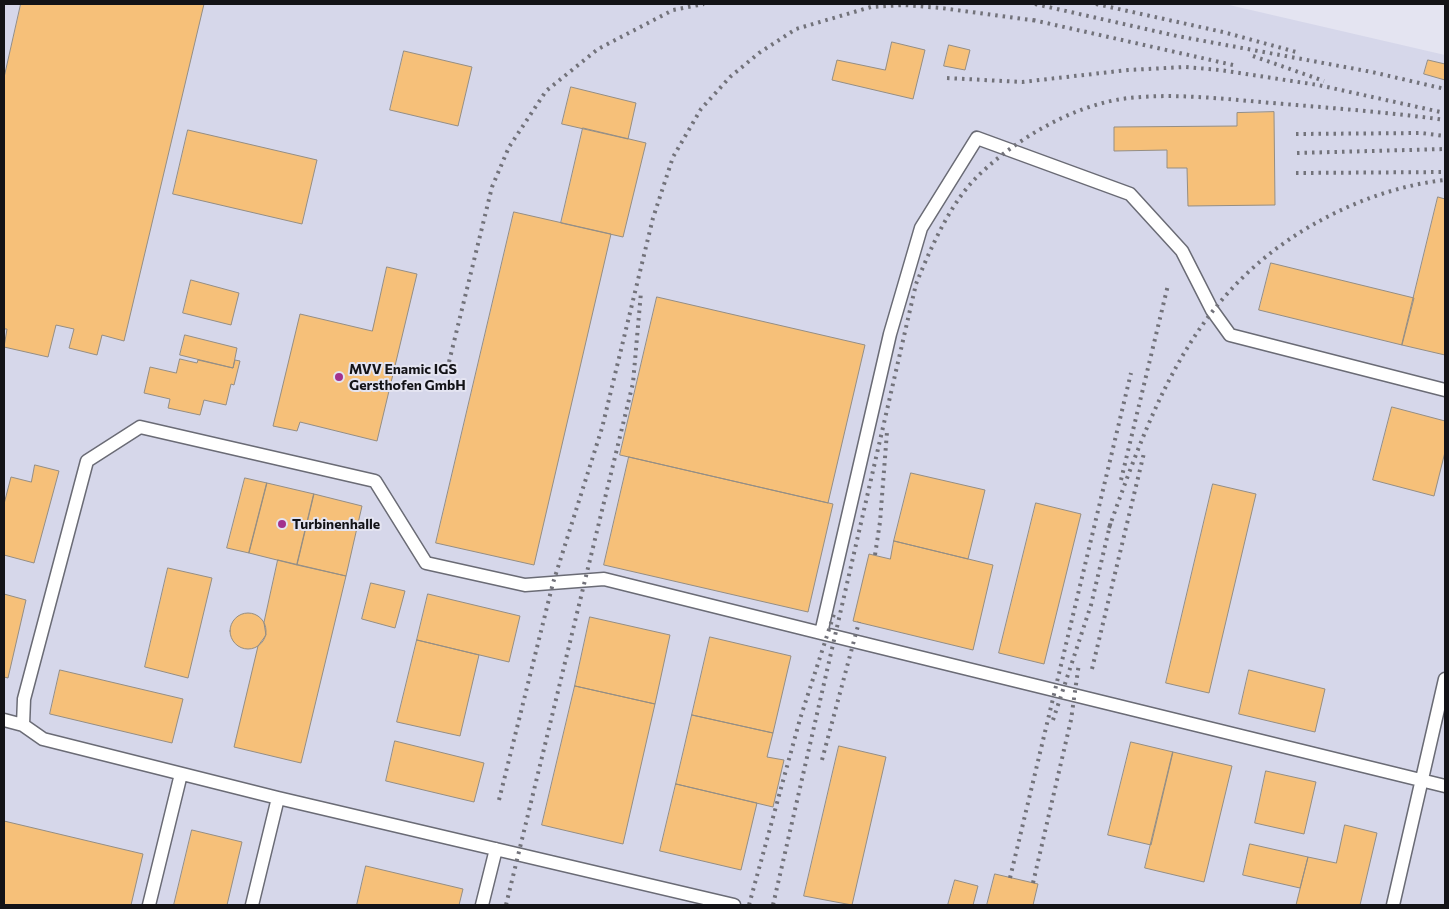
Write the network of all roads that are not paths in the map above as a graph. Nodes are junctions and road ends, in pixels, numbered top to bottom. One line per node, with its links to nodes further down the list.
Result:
1 (1445, 390): 2 (lane)
2 (821, 632): 5 (lane); 7 (lane)
3 (1445, 679): 7 (lane)
4 (4, 720): 5 (lane)
5 (23, 725): 6 (lane)
6 (180, 774): 9 (lane); 11 (lane)
7 (1422, 780): 8 (lane); 15 (lane)
8 (1445, 786)
9 (278, 798): 10 (lane); 12 (lane)
10 (496, 849): 13 (lane); 14 (lane)
11 (149, 905)
12 (252, 905)
13 (482, 905)
14 (734, 905)
15 (1393, 905)

